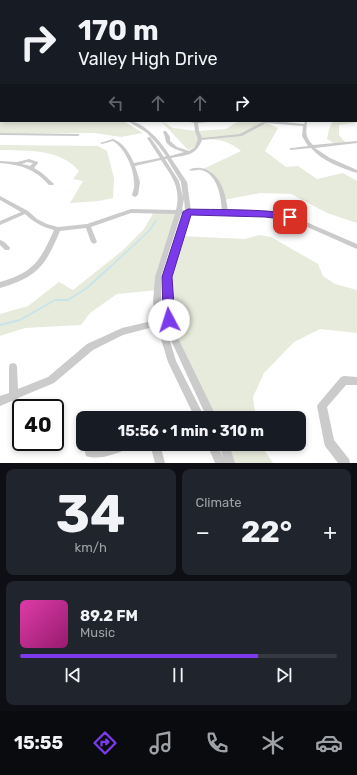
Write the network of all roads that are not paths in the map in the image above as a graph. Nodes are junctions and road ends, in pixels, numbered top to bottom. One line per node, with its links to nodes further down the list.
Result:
1 (126, 122): 14 (street)
2 (132, 122): 14 (street)
3 (196, 122): 8 (street)
4 (305, 123): 8 (street); 11 (street)
5 (165, 132): 13 (street)
6 (0, 134): 7 (street)
7 (78, 135)
8 (200, 139): 13 (street)
9 (357, 142): 11 (street)
10 (102, 143): 16 (street)
11 (313, 147): 12 (street); 18 (street)
12 (292, 149)
13 (190, 153): 14 (street)
14 (166, 158): 16 (street); 23 (street); 24 (street)
15 (0, 162): 19 (street)
16 (132, 165): 20 (street)
17 (191, 170): 25 (street)
18 (357, 172)
19 (51, 184)
20 (135, 195)
21 (0, 198): 22 (street)
22 (26, 212): 26 (street); 28 (street)
23 (179, 212): 24 (street); 27 (street); 35 (street)
24 (188, 212): 25 (street); 34 (street)
25 (225, 214): 31 (street)
26 (0, 223)
27 (88, 226): 28 (street); 30 (street)
28 (58, 229): 33 (street)
29 (0, 242): 32 (street)
30 (94, 242)
31 (357, 247)
32 (7, 248)
33 (0, 285)
34 (169, 320): 35 (street); 41 (street)
35 (160, 322): 38 (street); 40 (street)
36 (13, 367): 38 (street)
37 (357, 382): 50 (street)
38 (14, 396): 39 (street)
39 (0, 401)
40 (196, 411)
41 (209, 411)
42 (110, 451): 46 (street)
43 (157, 451): 47 (street)
44 (215, 451): 48 (street)
45 (226, 451): 49 (street)
46 (90, 452)
47 (160, 463)
48 (220, 463)
49 (230, 463)
50 (345, 463)

